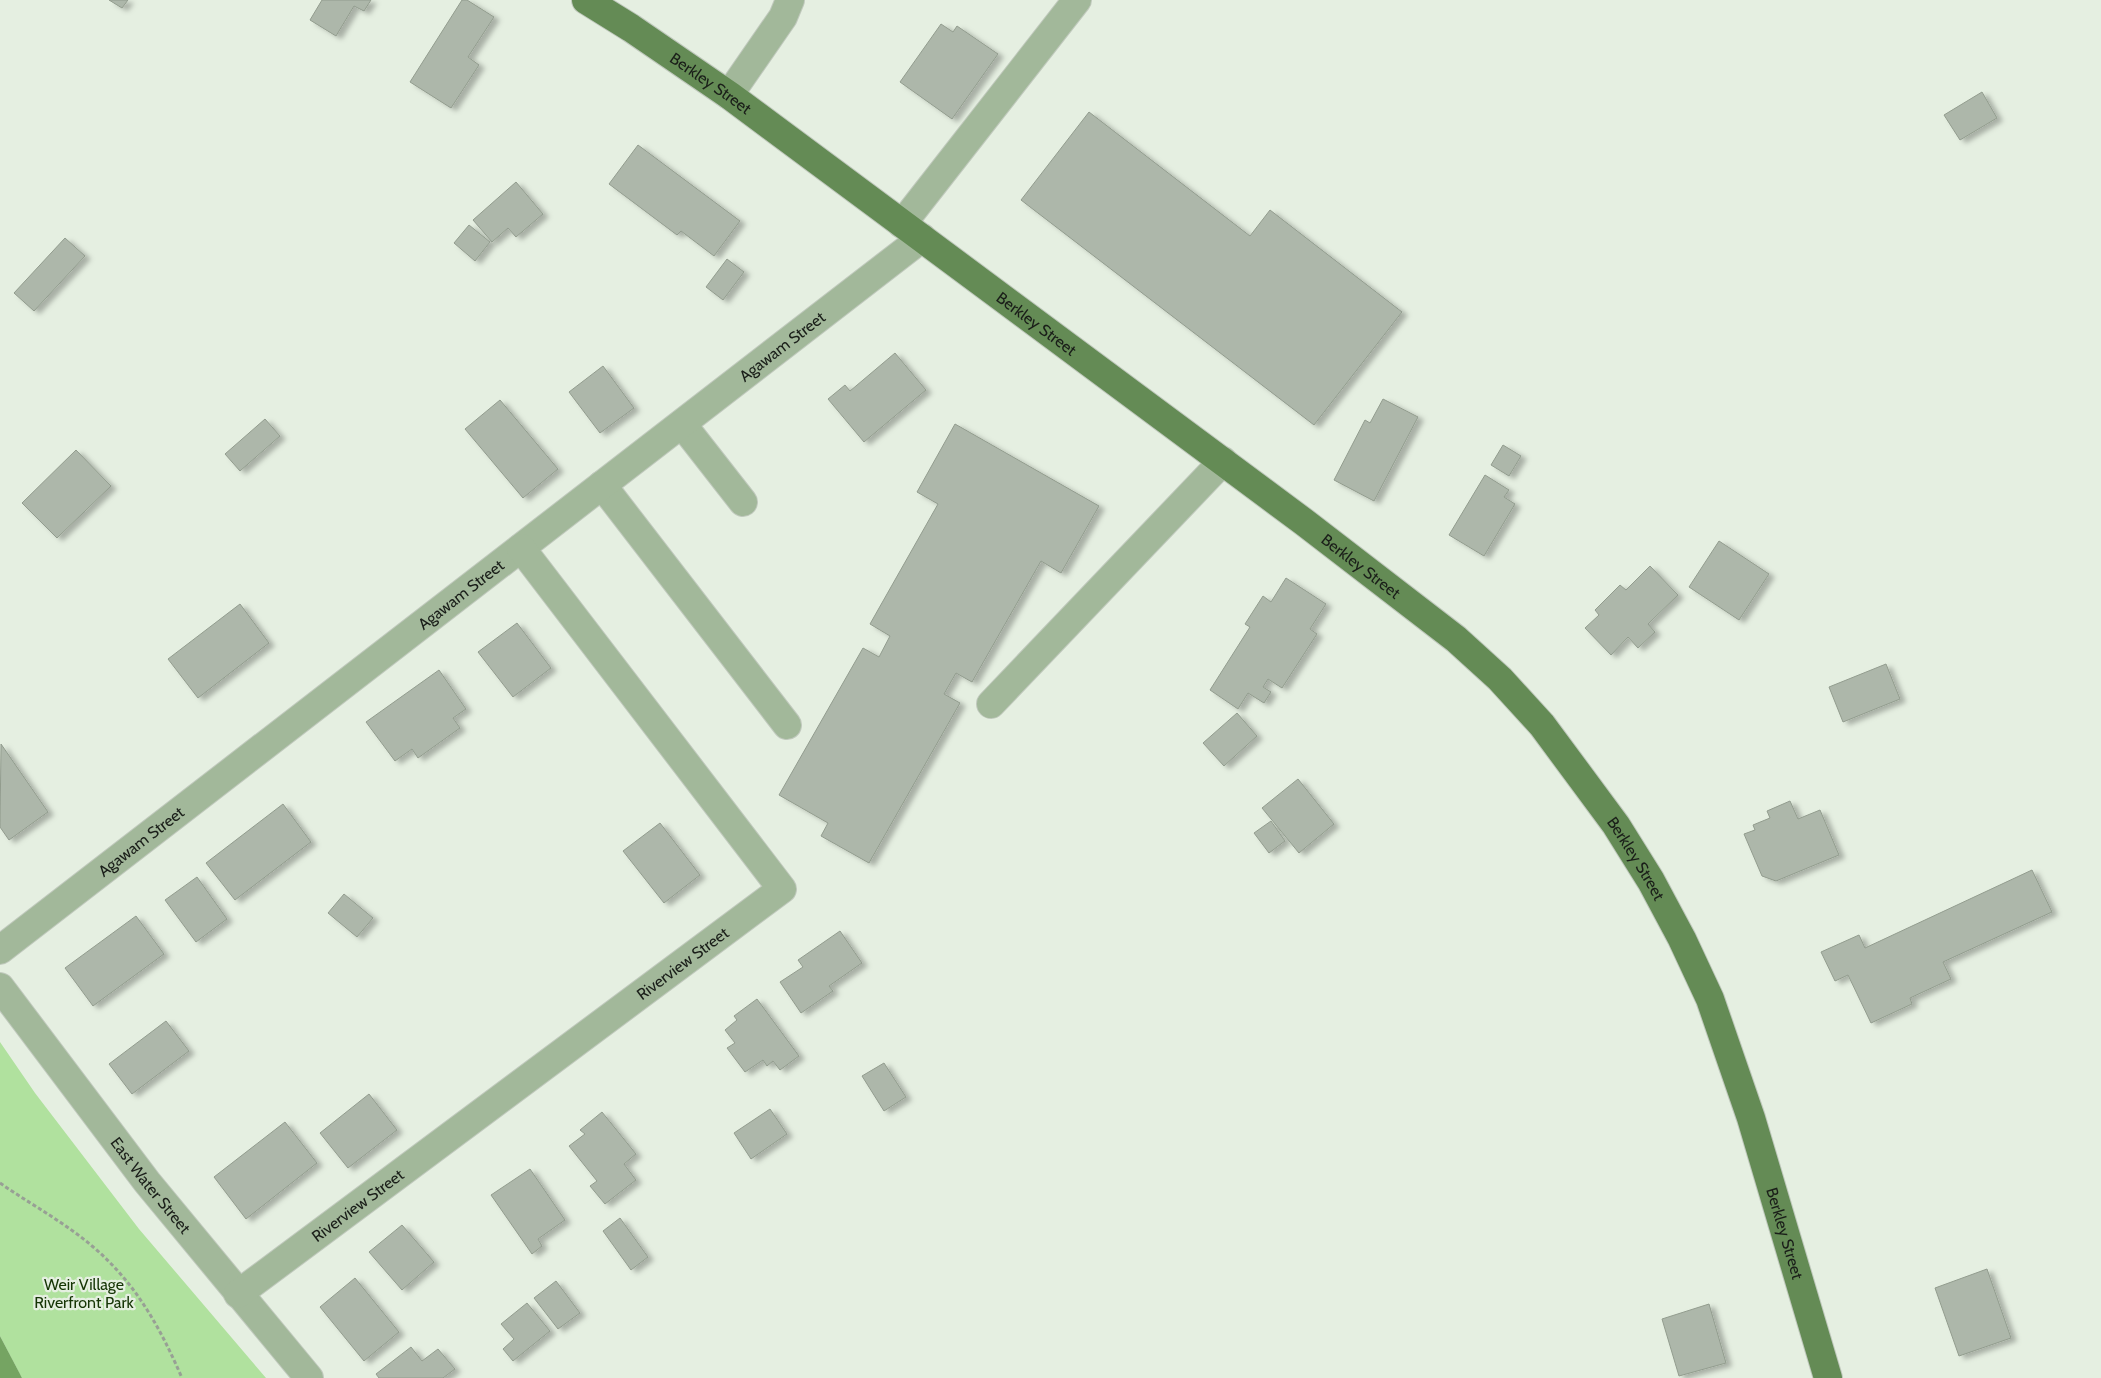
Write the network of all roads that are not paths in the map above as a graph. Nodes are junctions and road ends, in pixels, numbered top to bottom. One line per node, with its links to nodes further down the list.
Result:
1 (586, 0): 4 (main road, Berkley Street)
2 (790, 0): 4 (street)
3 (1077, 0): 5 (street, Agawam Street)
4 (729, 95): 5 (main road, Berkley Street)
5 (912, 231): 6 (street, Agawam Street); 7 (main road, Berkley Street)
6 (682, 424): 8 (street, Agawam Street); 9 (street)
7 (1223, 461): 11 (street); 17 (main road, Berkley Street)
8 (602, 485): 10 (street, Agawam Street); 12 (street)
9 (743, 502)
10 (521, 548): 13 (street, Agawam Street); 15 (street, Riverview Street)
11 (991, 704)
12 (787, 725)
13 (0, 950)
14 (0, 987): 15 (street, East Water Street)
15 (238, 1294): 16 (street, East Water Street)
16 (309, 1378)
17 (1828, 1378)

